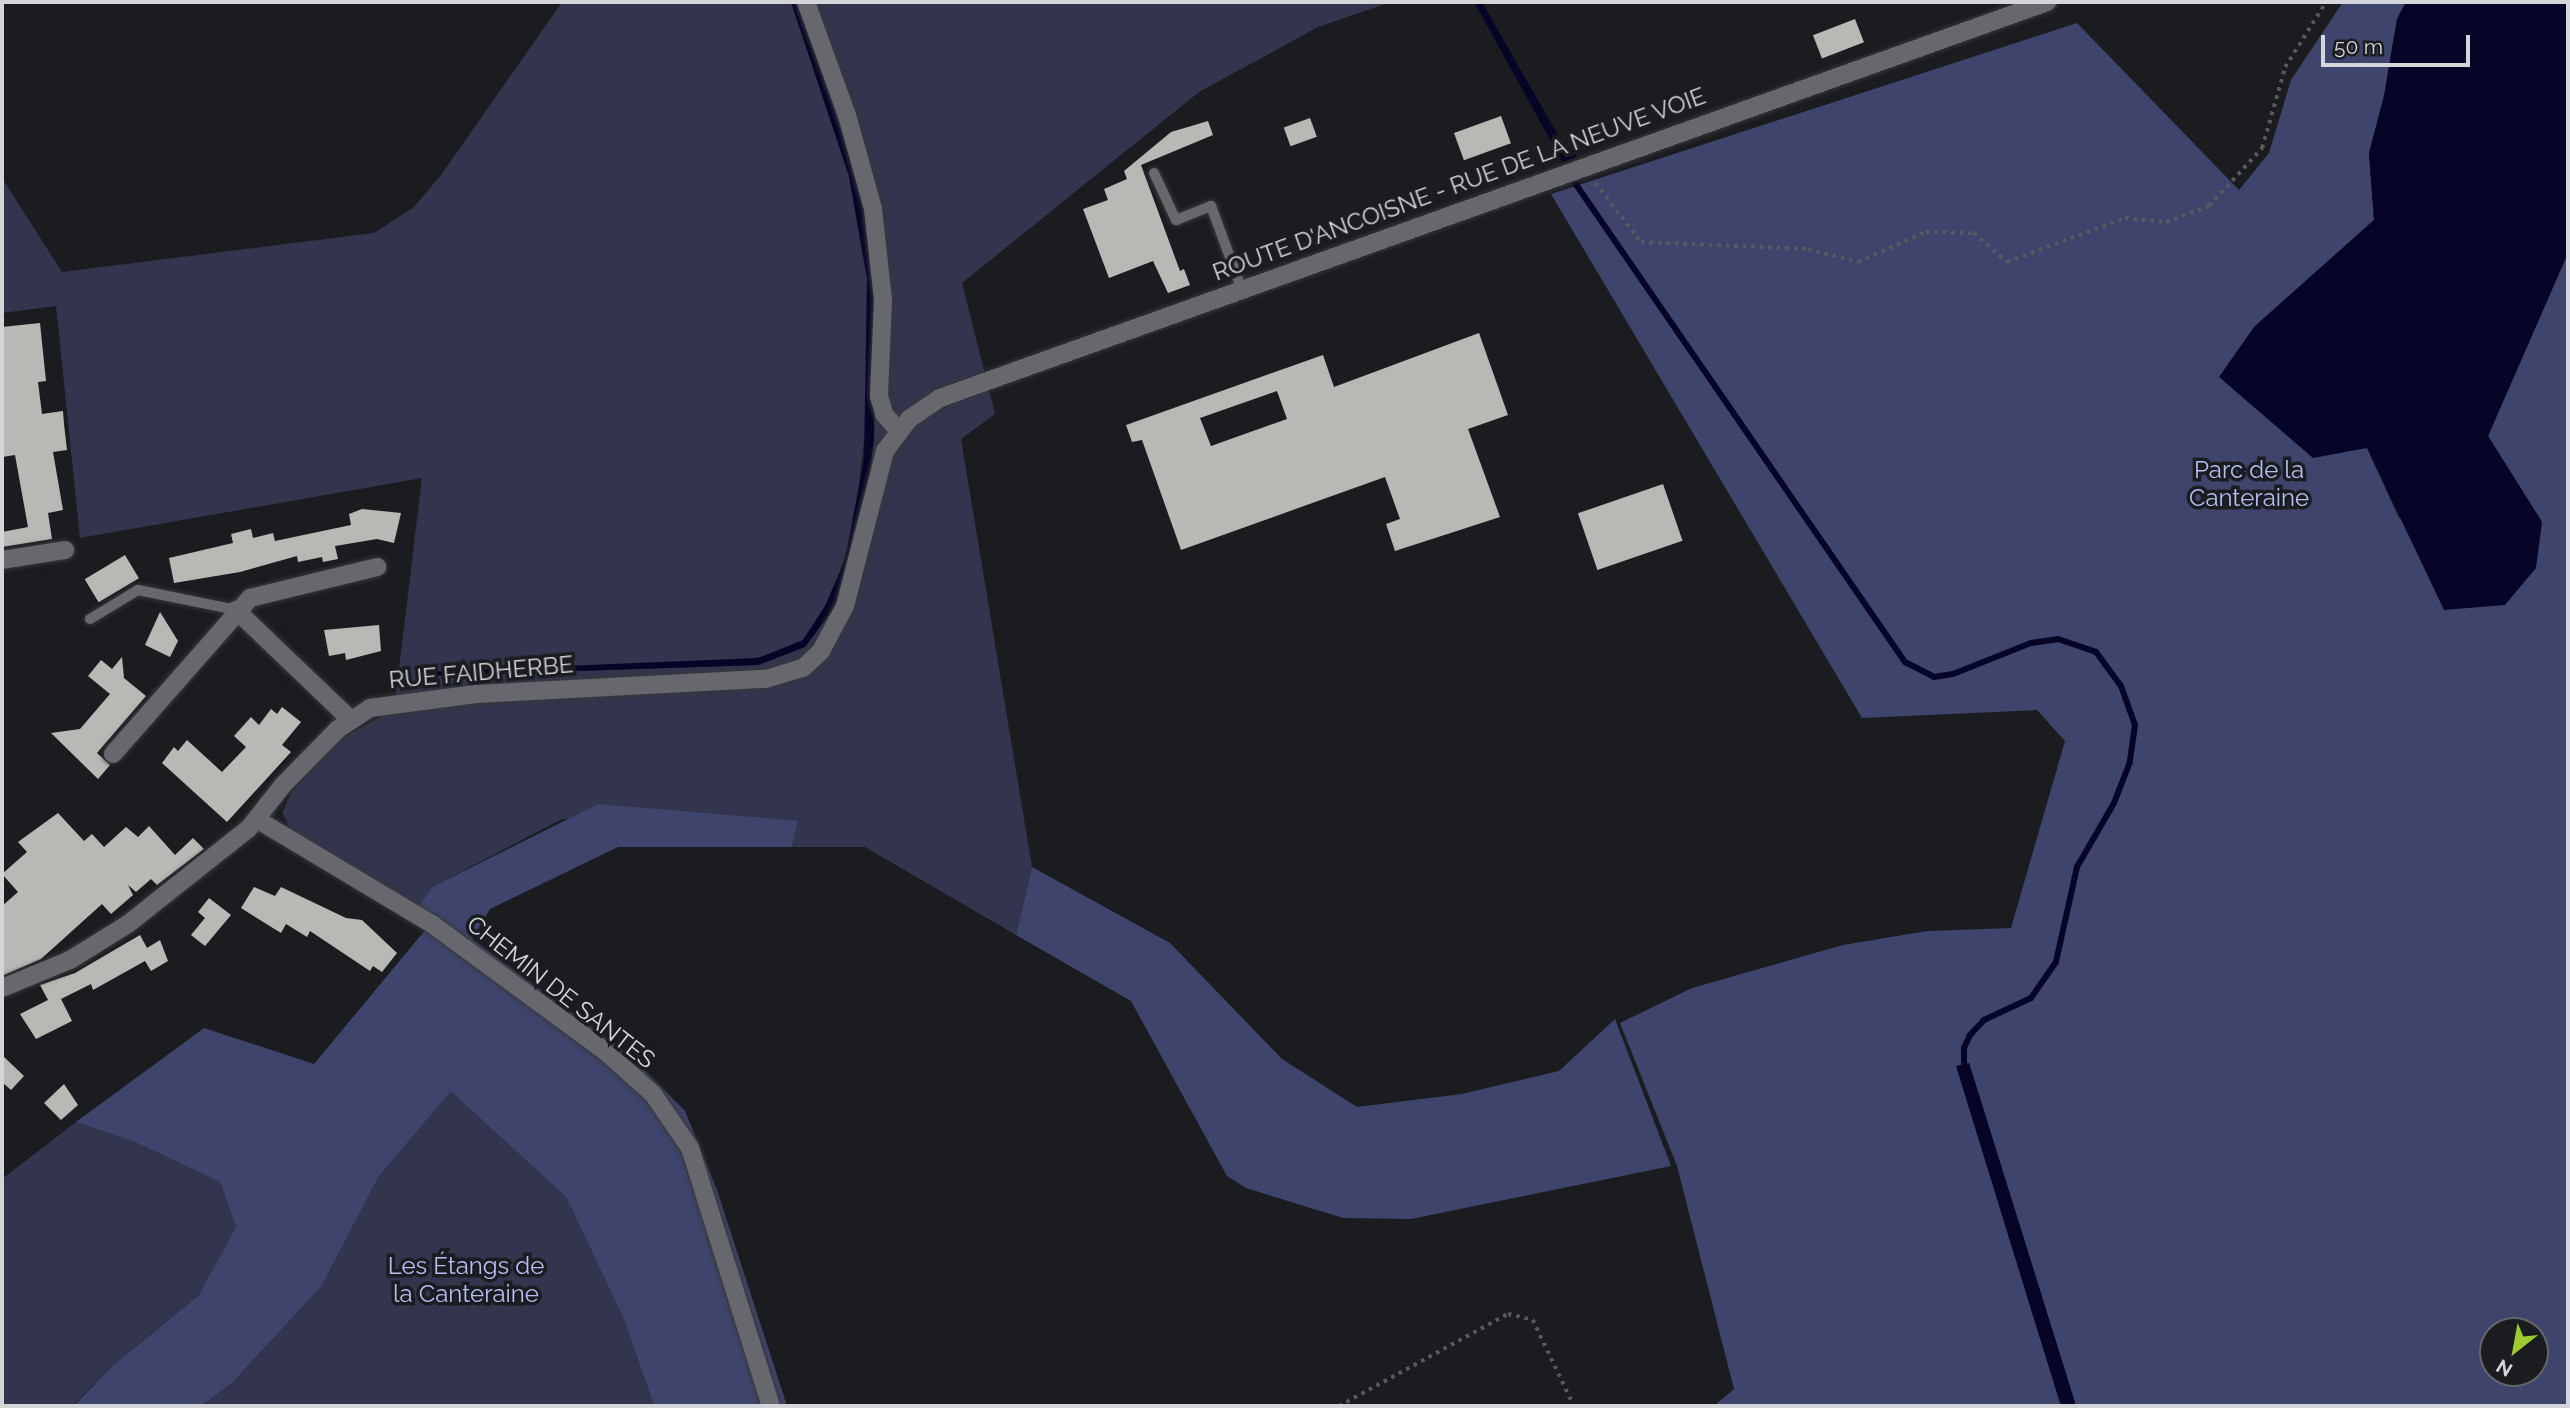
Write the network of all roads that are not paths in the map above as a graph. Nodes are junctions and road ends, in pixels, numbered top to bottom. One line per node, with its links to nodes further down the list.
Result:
1 (806, 2): 5 (street)
2 (2047, 2): 4 (street, ROUTE D'ANCOISNE - RUE DE LA NEUVE VOIE)
3 (1154, 173): 4 (lane)
4 (1241, 288): 5 (street, ROUTE D'ANCOISNE - RUE DE LA NEUVE VOIE)
5 (898, 430): 11 (street, RUE FAIDHERBE)
6 (65, 550): 7 (street)
7 (2, 560)
8 (377, 567): 9 (street)
9 (236, 610): 10 (lane); 11 (street); 12 (street)
10 (90, 619)
11 (350, 719): 13 (street, RUE FAIDHERBE)
12 (113, 754)
13 (258, 820): 14 (street, RUE FAIDHERBE); 15 (street, CHEMIN DE SANTES)
14 (2, 988)
15 (771, 1406)

